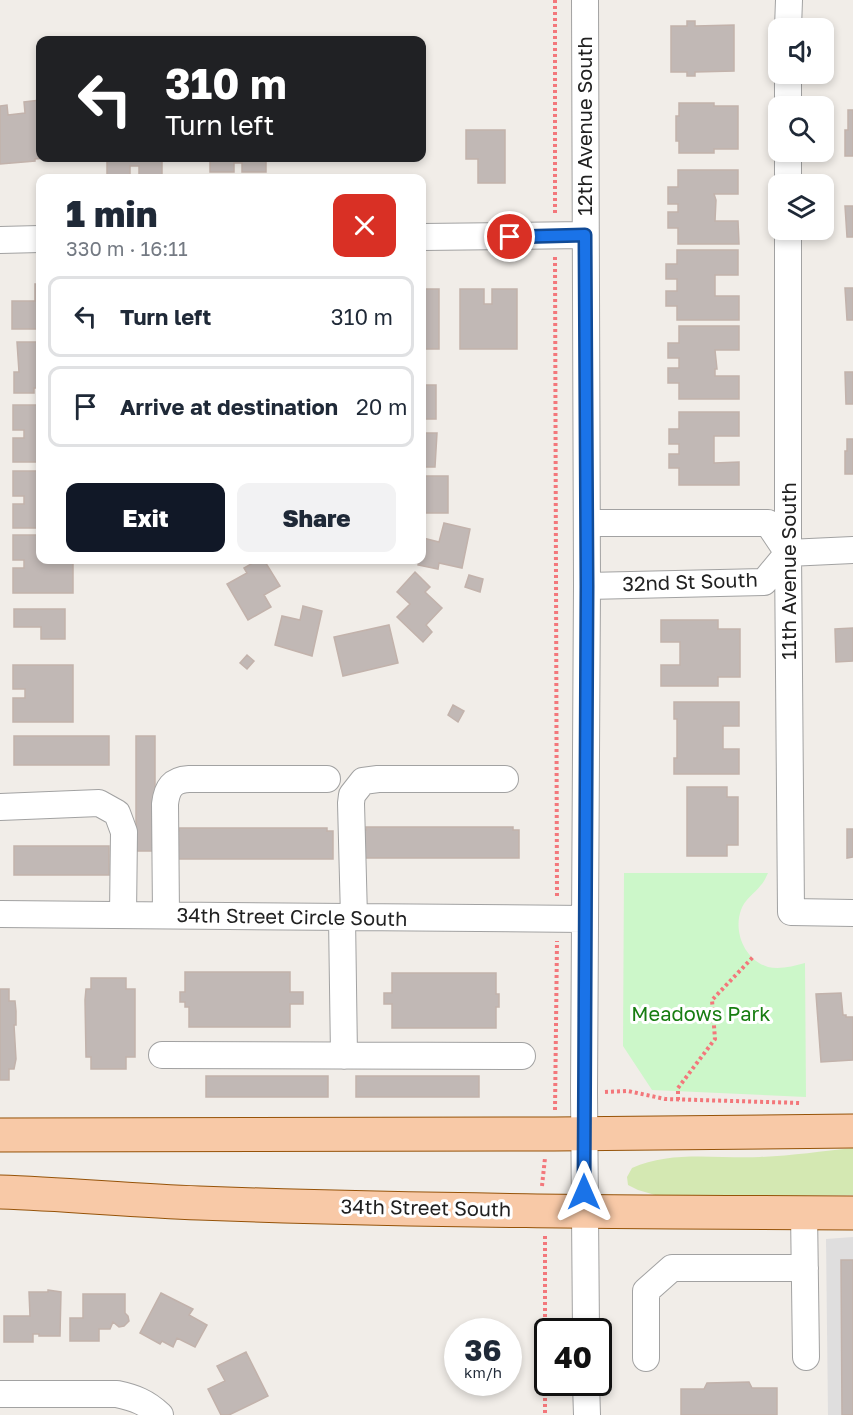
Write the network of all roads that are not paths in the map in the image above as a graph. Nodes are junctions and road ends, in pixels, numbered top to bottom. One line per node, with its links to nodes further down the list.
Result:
1 (585, 0): 4 (street, 12th Avenue South)
2 (789, 0): 3 (street)
3 (789, 18)
4 (585, 235): 5 (street); 9 (street, 12th Avenue South)
5 (426, 237)
6 (0, 240): 7 (street)
7 (36, 240)
8 (788, 240): 11 (street, 11th Avenue South)
9 (587, 523): 11 (street); 12 (street, 12th Avenue South)
10 (853, 550): 11 (street)
11 (788, 553): 12 (street, 32nd St South); 16 (street, 11th Avenue South)
12 (587, 586): 21 (street, 12th Avenue South)
13 (327, 779): 19 (street)
14 (506, 779): 20 (street)
15 (0, 807): 18 (street)
16 (853, 913)
17 (0, 914): 18 (street, 34th Street Circle South)
18 (123, 915): 19 (street, 34th Street Circle South)
19 (166, 915): 20 (street, 34th Street Circle South)
20 (348, 917): 21 (street, 34th Street Circle South); 23 (street)
21 (585, 919): 26 (street, 12th Avenue South)
22 (162, 1056): 23 (street)
23 (344, 1056): 24 (street)
24 (522, 1056)
25 (853, 1131): 26 (main road)
26 (569, 1134): 27 (main road); 29 (street, 12th Avenue South)
27 (0, 1135)
28 (0, 1192): 29 (main road, 34th Street South)
29 (584, 1212): 30 (main road, 34th Street South); 33 (street, 12th Avenue South)
30 (804, 1212): 31 (main road, 34th Street South); 32 (street)
31 (853, 1213)
32 (805, 1268): 34 (street); 35 (street)
33 (586, 1318)
34 (806, 1357)
35 (646, 1358)
36 (0, 1394): 38 (street)
37 (586, 1396): 39 (street)
38 (160, 1415)
39 (586, 1415)

